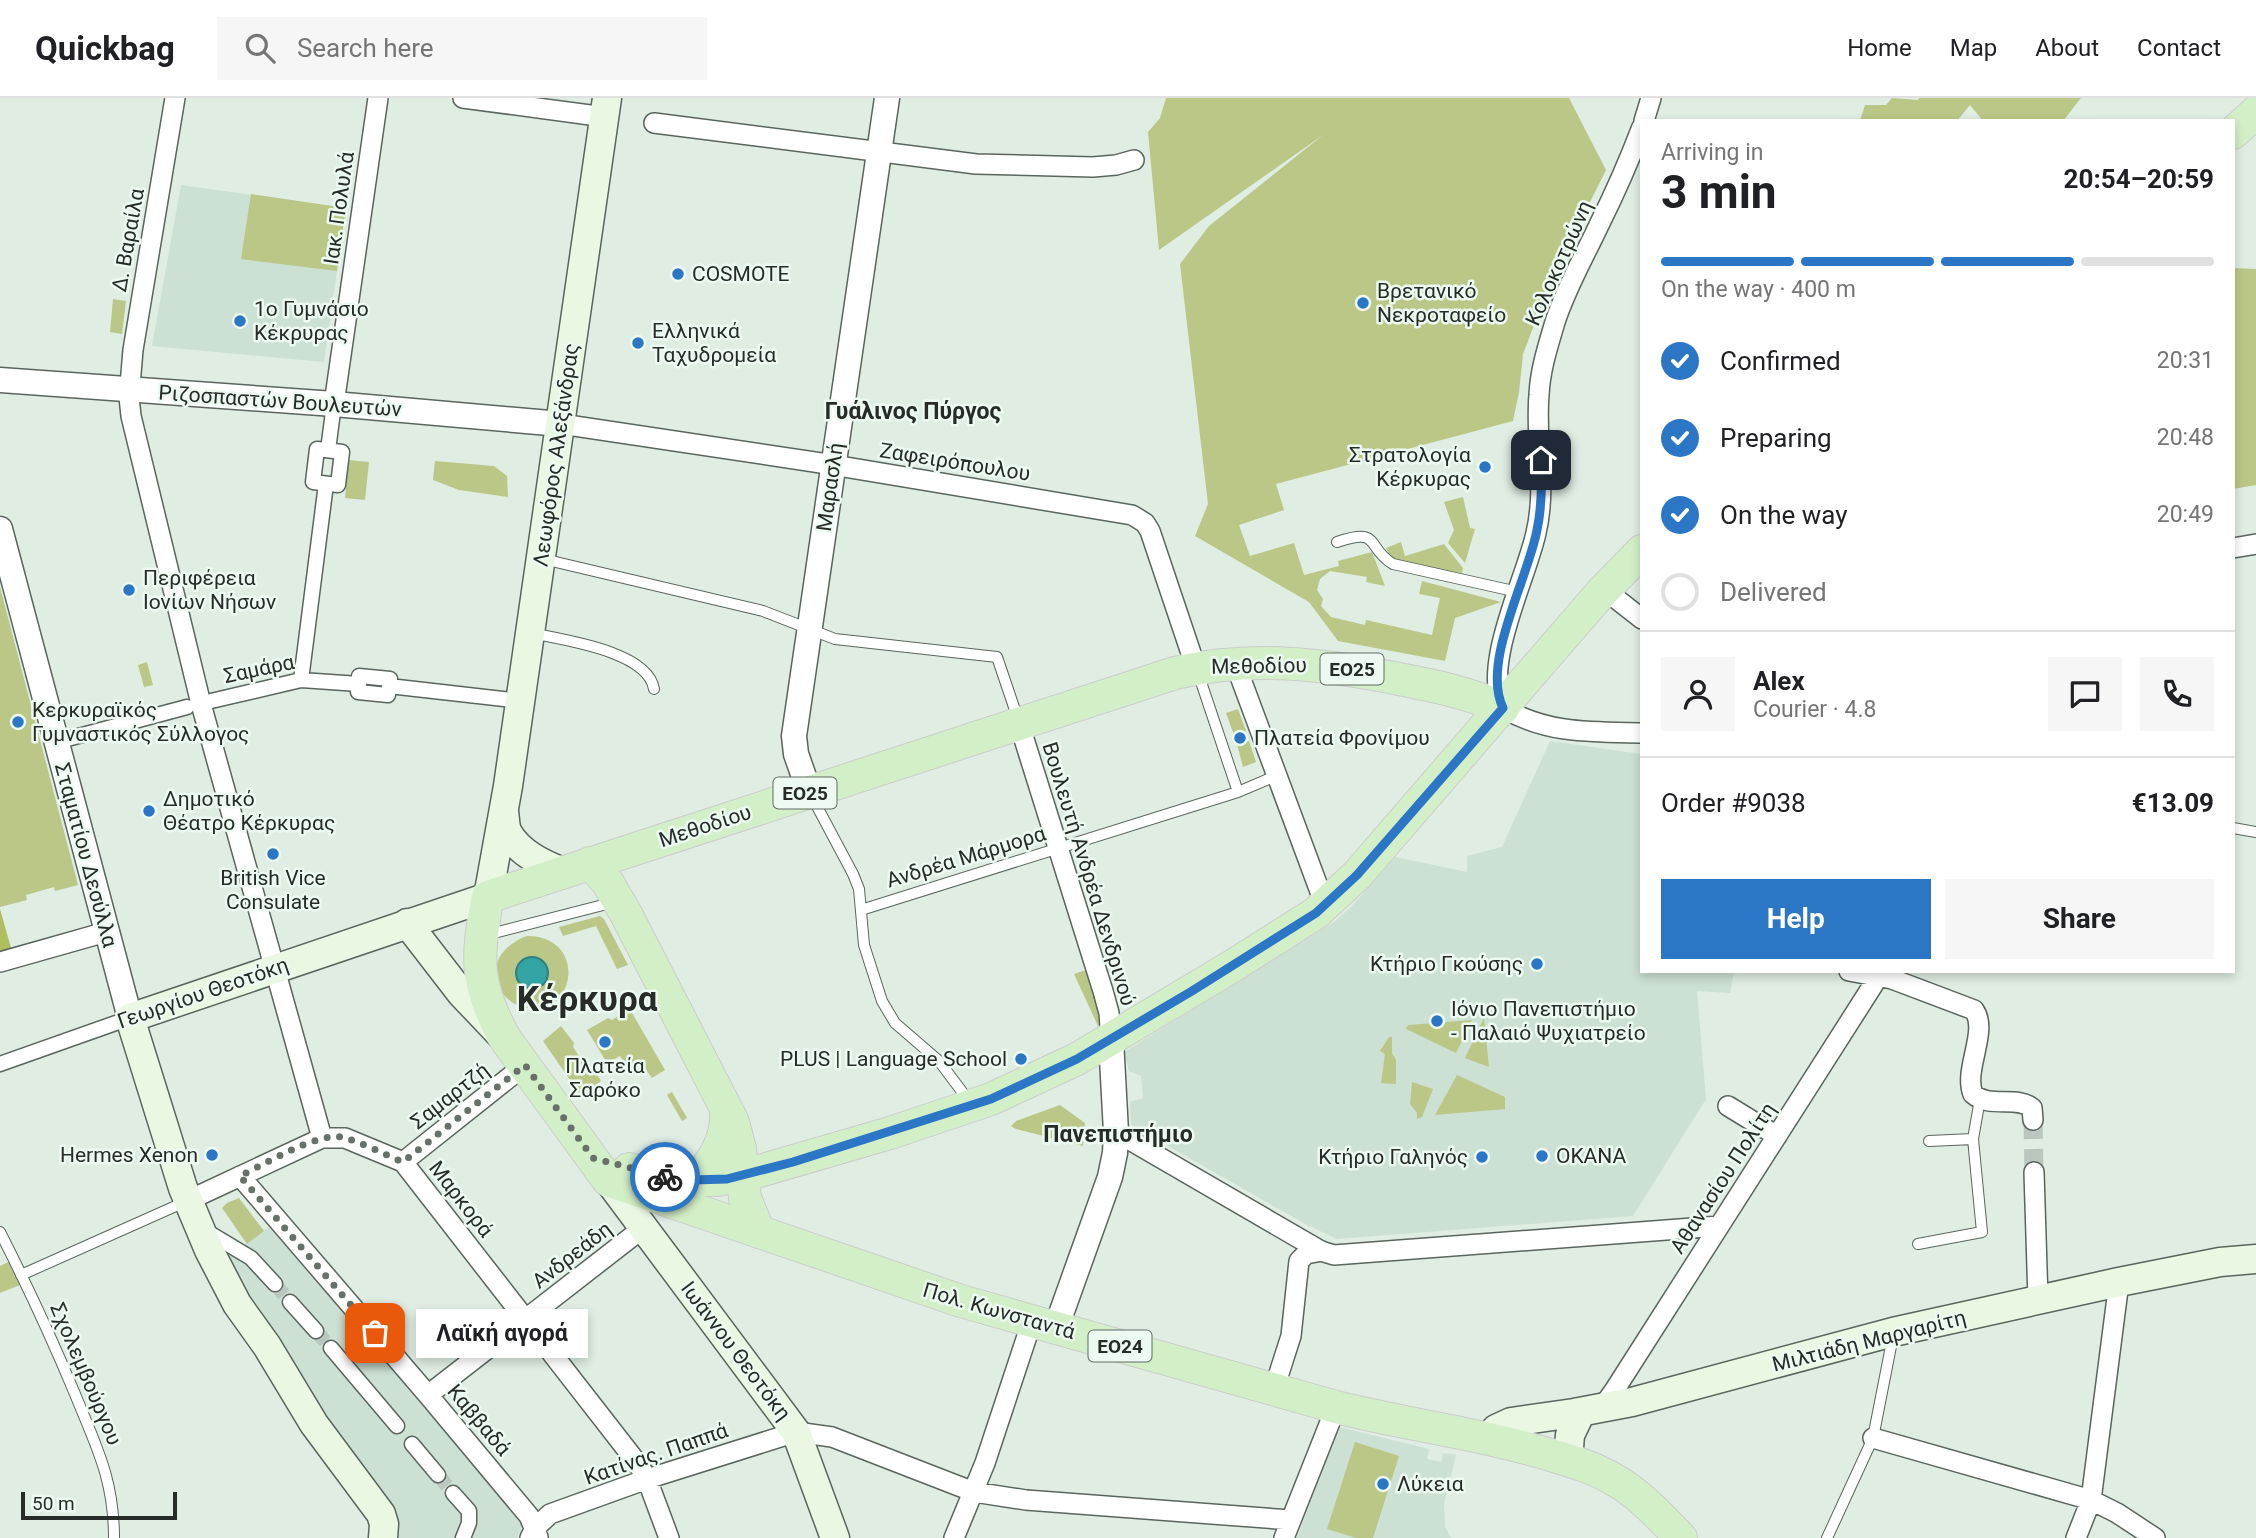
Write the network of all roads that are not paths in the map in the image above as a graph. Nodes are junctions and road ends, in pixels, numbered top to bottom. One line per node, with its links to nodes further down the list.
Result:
1 (175, 98): 15 (street, Δ. Βαραίλα)
2 (378, 98): 16 (street, Ιακ. Πολυλά)
3 (463, 98): 6 (street)
4 (887, 98): 12 (street, Μαρασλή)
5 (1651, 98): 8 (street)
6 (606, 107): 17 (main road, Λεωφόρος Αλεξάνδρας)
7 (2256, 112): 10 (main road)
8 (1645, 119)
9 (654, 123): 12 (street)
10 (2235, 131)
11 (1640, 132): 26 (street, Κολοκοτρώνη)
12 (879, 152): 13 (street); 18 (street, Μαρασλή)
13 (1134, 160)
14 (0, 380): 15 (street, Ριζοσπαστών Βουλευτών)
15 (129, 390): 16 (street, Ριζοσπαστών Βουλευτών); 57 (street, Δ. Βαραίλα)
16 (334, 404): 17 (street, Ριζοσπαστών Βουλευτών); 32 (street, Ιακ. Πολυλά)
17 (561, 424): 18 (street, Ζαφειρόπουλου); 24 (main road, Λεωφόρος Αλεξάνδρας)
18 (834, 465): 28 (street, Μαρασλή); 31 (street, Ζαφειρόπουλου)
19 (0, 529): 40 (street, Σταματίου Δεσύλλα)
20 (1337, 542): 26 (lane)
21 (2256, 544): 22 (street)
22 (2235, 548)
23 (1640, 553): 25 (main road)
24 (542, 559): 28 (lane); 29 (main road, Λεωφόρος Αλεξάνδρας)
25 (1605, 590): 27 (street); 37 (main road)
26 (1518, 592): 37 (street, Κολοκοτρώνη)
27 (1640, 617)
28 (809, 628): 38 (lane); 42 (street, Μαρασλή)
29 (530, 633): 33 (lane); 35 (main road, Λεωφόρος Αλεξάνδρας)
30 (1235, 663): 31 (main road, Μεθοδίου / ΕΟ25); 37 (main road, Μεθοδίου / ΕΟ25); 41 (street)
31 (1196, 668): 38 (main road, Μεθοδίου / ΕΟ25); 43 (lane)
32 (301, 680): 34 (street, Σαμάρα); 35 (street, Σαμάρα)
33 (654, 689)
34 (211, 701)
35 (521, 701): 44 (main road, Λεωφόρος Αλεξάνδρας)
36 (187, 707): 40 (street)
37 (1503, 708): 39 (street); 50 (main road)
38 (1019, 723): 42 (main road, Μεθοδίου / ΕΟ25); 47 (street, Βουλευτή Ανδρέα Δενδρινού)
39 (1640, 733)
40 (56, 742): 54 (street, Σταματίου Δεσύλλα)
41 (1278, 775): 43 (lane, Ανδρέα Μάρμορα); 50 (street)
42 (809, 792): 48 (main road, Μεθοδίου / ΕΟ25); 51 (lane)
43 (1238, 792): 47 (lane, Ανδρέα Μάρμορα)
44 (504, 811): 48 (main road); 49 (main road, Λεωφόρος Αλεξάνδρας)
45 (2235, 828): 46 (lane)
46 (2256, 832)
47 (1059, 848): 51 (lane, Ανδρέα Μάρμορα); 61 (street, Βουλευτή Ανδρέα Δενδρινού)
48 (577, 868): 49 (main road); 52 (main road)
49 (488, 897): 53 (main road, Γεωργίου Θεοτόκη); 55 (main road)
50 (1325, 905): 61 (main road)
51 (861, 910): 64 (lane)
52 (626, 914): 55 (lane); 67 (main road)
53 (407, 923): 57 (main road, Γεωργίου Θεοτόκη); 60 (main road)
54 (106, 932): 56 (street); 59 (street, Σταματίου Δεσύλλα)
55 (480, 947): 60 (main road)
56 (0, 962)
57 (275, 968): 59 (main road, Γεωργίου Θεοτόκη); 71 (street, Δ. Βαραίλα)
58 (1881, 974): 65 (street); 70 (street, Αθανασίου Πολίτη)
59 (130, 1018): 62 (street, Γεωργίου Θεοτόκη); 80 (main road)
60 (506, 1040): 63 (main road)
61 (1111, 1040): 64 (main road); 69 (street)
62 (0, 1065)
63 (532, 1074): 74 (street, Σαμαρτζή); 75 (main road)
64 (985, 1099): 78 (main road)
65 (1980, 1099): 68 (street); 72 (lane)
66 (1728, 1106): 70 (street)
67 (726, 1110): 78 (main road); 79 (main road)
68 (2033, 1120)
69 (1116, 1132): 87 (street); 95 (street)
70 (1777, 1136): 81 (street, Αθανασίου Πολίτη)
71 (322, 1138): 74 (street, Μαρκορά); 77 (street)
72 (1973, 1139): 73 (lane); 86 (lane)
73 (1928, 1141)
74 (403, 1162): 94 (street, Μαρκορά)
75 (601, 1169): 79 (main road); 82 (main road, Ιωάννου Θεοτόκη); 83 (main road, Πολ. Κωνσταντά / ΕΟ24)
76 (2034, 1172): 92 (street)
77 (240, 1176): 80 (street); 100 (street, Καββαδά)
78 (741, 1177): 79 (main road); 83 (main road)
79 (692, 1180)
80 (187, 1201): 89 (lane); 117 (main road)
81 (1719, 1226): 87 (street); 102 (street, Αθανασίου Πολίτη)
82 (643, 1228): 94 (street, Ανδρεάδη); 104 (main road, Ιωάννου Θεοτόκη)
83 (758, 1230): 95 (main road, Πολ. Κωνσταντά / ΕΟ24)
84 (0, 1232): 89 (lane, Σχολεμβούργου)
85 (211, 1234): 91 (street)
86 (1918, 1244)
87 (1322, 1251): 99 (street)
88 (2256, 1259): 90 (main road, Μιλτιάδη Μαργαρίτη)
89 (21, 1275): 116 (lane, Σχολεμβούργου)
90 (2119, 1282): 92 (main road, Μιλτιάδη Μαργαρίτη); 113 (street)
91 (275, 1284)
92 (2038, 1300): 97 (main road, Μιλτιάδη Μαργαρίτη)
93 (290, 1302): 96 (street)
94 (526, 1319): 100 (street, Ανδρεάδη); 110 (street, Μαρκορά)
95 (1044, 1325): 99 (main road, Πολ. Κωνσταντά / ΕΟ24); 111 (street)
96 (316, 1331)
97 (1894, 1332): 102 (main road, Μιλτιάδη Μαργαρίτη); 105 (lane)
98 (331, 1348): 103 (street)
99 (1274, 1389): 101 (main road, Πολ. Κωνσταντά / ΕΟ24)
100 (428, 1395): 115 (street, Καββαδά)
101 (1336, 1407): 106 (main road, Πολ. Κωνσταντά / ΕΟ24); 114 (street)
102 (1591, 1411): 106 (main road, Μιλτιάδη Μαργαρίτη); 108 (main road)
103 (397, 1426)
104 (796, 1432): 110 (street, Κατίνας. Παππά); 111 (street); 120 (main road, Ιωάννου Θεοτόκη)
105 (1873, 1438): 113 (street); 123 (lane)
106 (1489, 1439): 108 (main road, ΕΟ24)
107 (412, 1444): 109 (street)
108 (1568, 1461): 122 (main road, ΕΟ24)
109 (438, 1475)
110 (647, 1479): 115 (street, Κατίνας. Παππά); 119 (street, Μαρκορά)
111 (974, 1492): 114 (street); 121 (street)
112 (453, 1493): 118 (street)
113 (2091, 1500): 124 (street); 125 (street)
114 (1288, 1529)
115 (534, 1535)
116 (114, 1538)
117 (383, 1538)
118 (463, 1538)
119 (668, 1538)
120 (835, 1538)
121 (954, 1538)
122 (1681, 1538)
123 (1827, 1538)
124 (2076, 1538)
125 (2155, 1538)

